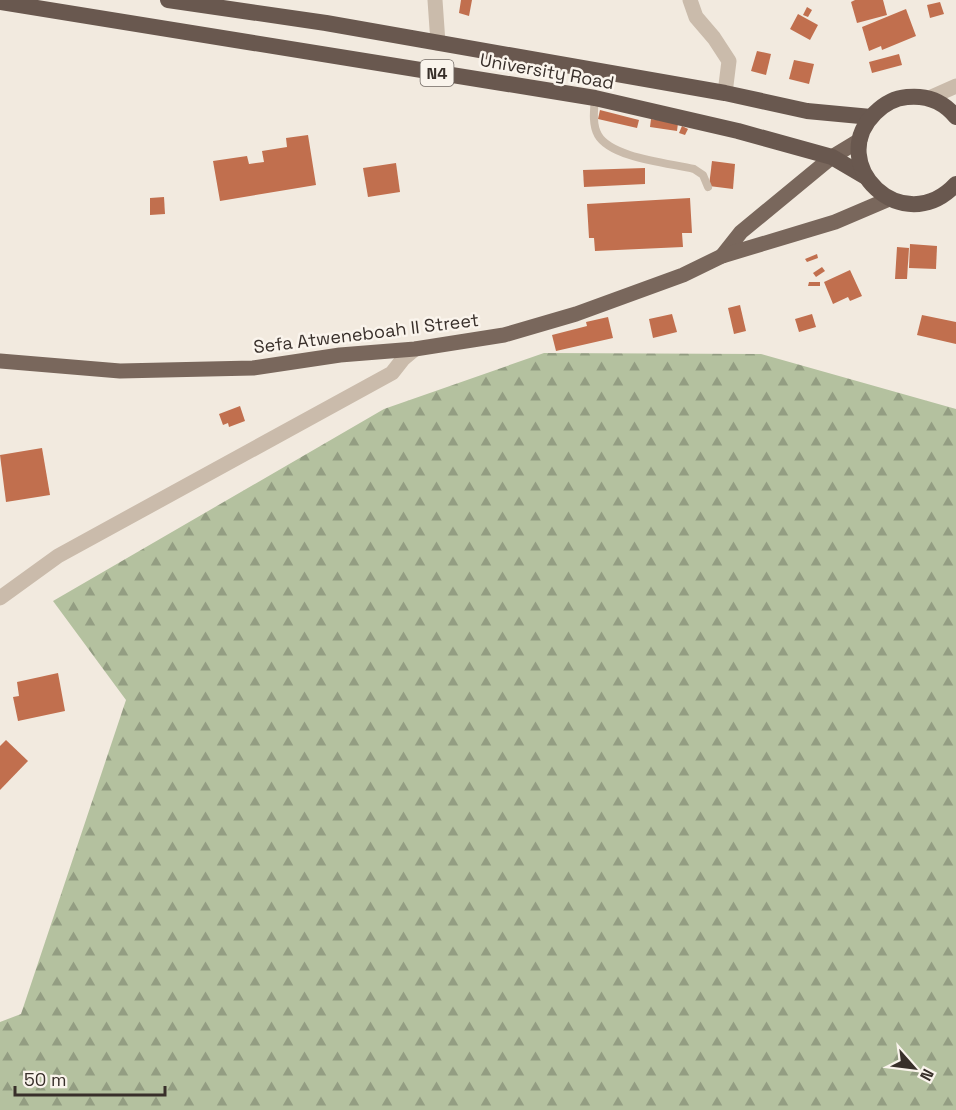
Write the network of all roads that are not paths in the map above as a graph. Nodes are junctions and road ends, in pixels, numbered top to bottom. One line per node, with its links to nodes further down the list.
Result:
1 (168, 0): 5 (highway, University Road / N4)
2 (435, 0): 5 (street)
3 (690, 0): 7 (street)
4 (0, 2): 8 (highway, University Road / N4)
5 (438, 44): 7 (highway, University Road / N4)
6 (956, 86): 9 (street)
7 (725, 93): 10 (highway, University Road / N4)
8 (595, 98): 13 (highway, University Road / N4); 16 (lane)
9 (929, 98): 10 (highway); 11 (highway)
10 (871, 117): 12 (highway)
11 (956, 117)
12 (860, 140): 13 (main road, Sefa Atweneboah II Street); 14 (highway)
13 (832, 157): 14 (highway, University Road / N4); 19 (main road, Sefa Atweneboah II Street)
14 (866, 177): 18 (highway, N4)
15 (956, 184): 17 (highway)
16 (708, 187)
17 (950, 196): 18 (highway)
18 (889, 199): 19 (main road, Sefa Atweneboah II Street)
19 (722, 256): 20 (main road, Sefa Atweneboah II Street)
20 (416, 350): 21 (main road, Sefa Atweneboah II Street); 22 (street)
21 (0, 361)
22 (0, 598)

